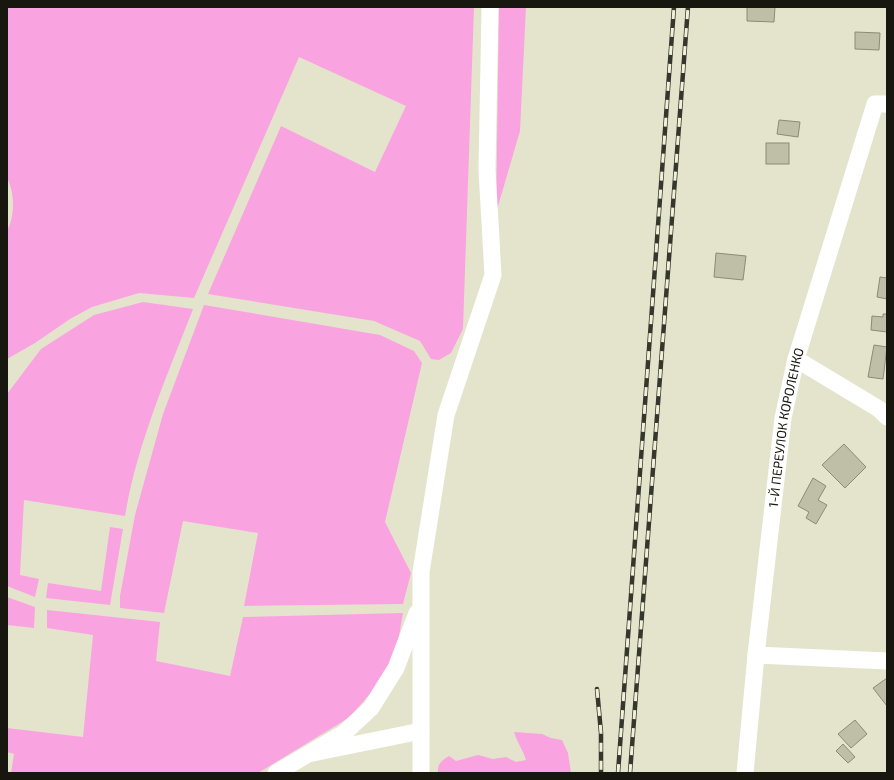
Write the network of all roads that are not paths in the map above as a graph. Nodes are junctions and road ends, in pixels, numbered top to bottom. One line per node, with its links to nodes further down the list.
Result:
1 (490, 7): 5 (street)
2 (887, 104): 3 (street, 1-Й ПЕРЕУЛОК КОРОЛЕНКО)
3 (796, 359): 4 (street); 6 (street, 1-Й ПЕРЕУЛОК КОРОЛЕНКО)
4 (887, 417)
5 (421, 603): 8 (street); 9 (street)
6 (756, 655): 7 (street); 12 (street, 1-Й ПЕРЕУЛОК КОРОЛЕНКО)
7 (887, 661)
8 (421, 731): 9 (street); 11 (street)
9 (308, 754): 10 (street)
10 (276, 773)
11 (422, 773)
12 (745, 773)

